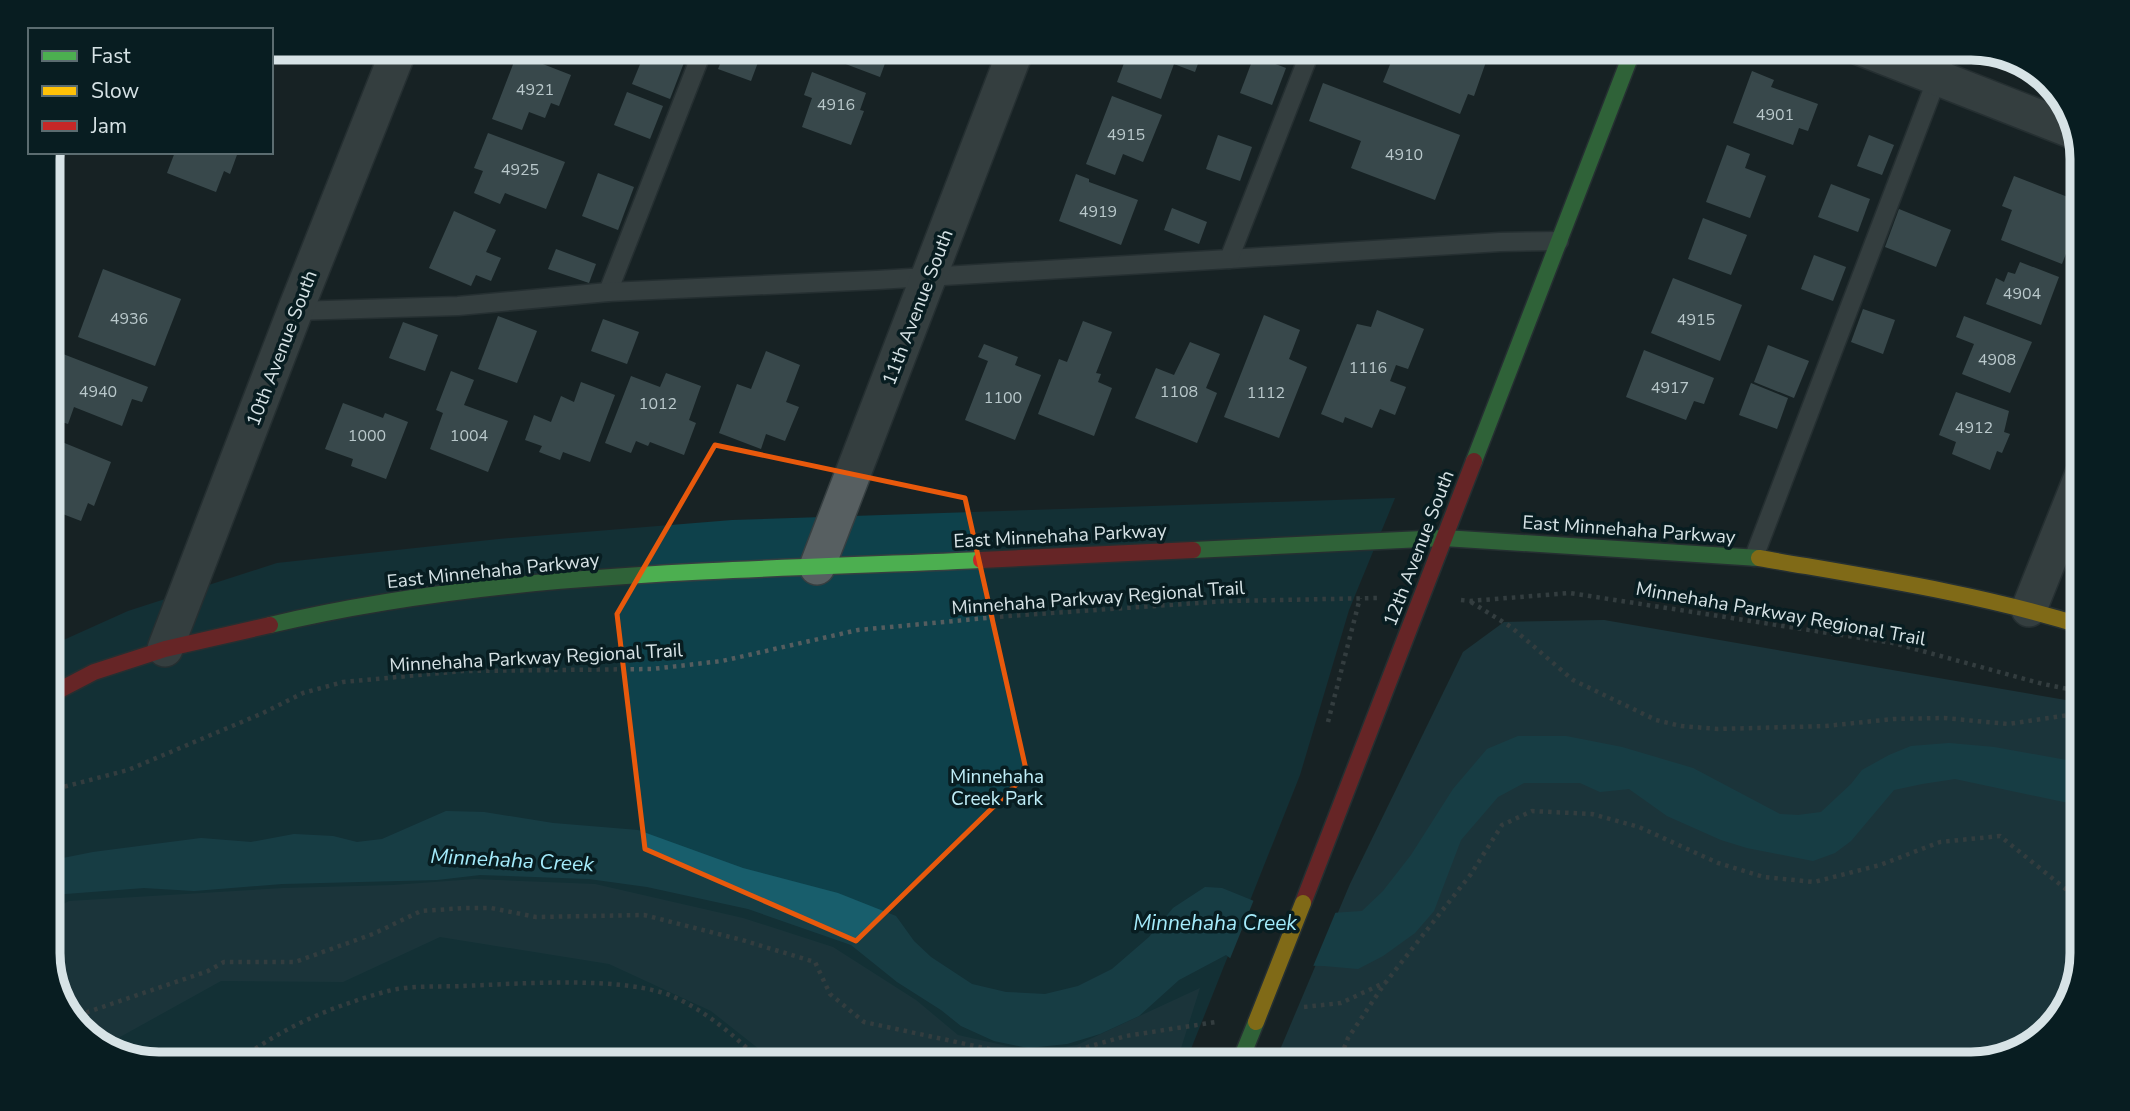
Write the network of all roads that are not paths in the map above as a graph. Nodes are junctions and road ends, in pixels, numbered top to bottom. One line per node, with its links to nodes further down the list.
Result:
1 (395, 59): 13 (street, 10th Avenue South)
2 (699, 59): 12 (lane)
3 (1012, 59): 11 (street, 11th Avenue South)
4 (1307, 59): 10 (lane)
5 (1629, 59): 9 (street, 12th Avenue South)
6 (1922, 59): 7 (street)
7 (1943, 63): 8 (street); 16 (lane)
8 (2065, 126)
9 (1559, 241): 10 (lane); 15 (street, 12th Avenue South)
10 (1229, 260): 11 (lane)
11 (928, 276): 12 (lane); 17 (street, 11th Avenue South)
12 (608, 292): 13 (lane)
13 (295, 311): 20 (street, 10th Avenue South)
14 (2070, 506): 18 (street)
15 (1444, 538): 16 (street, East Minnehaha Parkway); 17 (street, East Minnehaha Parkway); 22 (street, 12th Avenue South, bridge)
16 (1754, 558): 18 (street, East Minnehaha Parkway)
17 (817, 567): 20 (street, East Minnehaha Parkway)
18 (2029, 609): 19 (street, East Minnehaha Parkway)
19 (2070, 621)
20 (165, 649): 21 (street, East Minnehaha Parkway)
21 (60, 689)
22 (1245, 1052)

